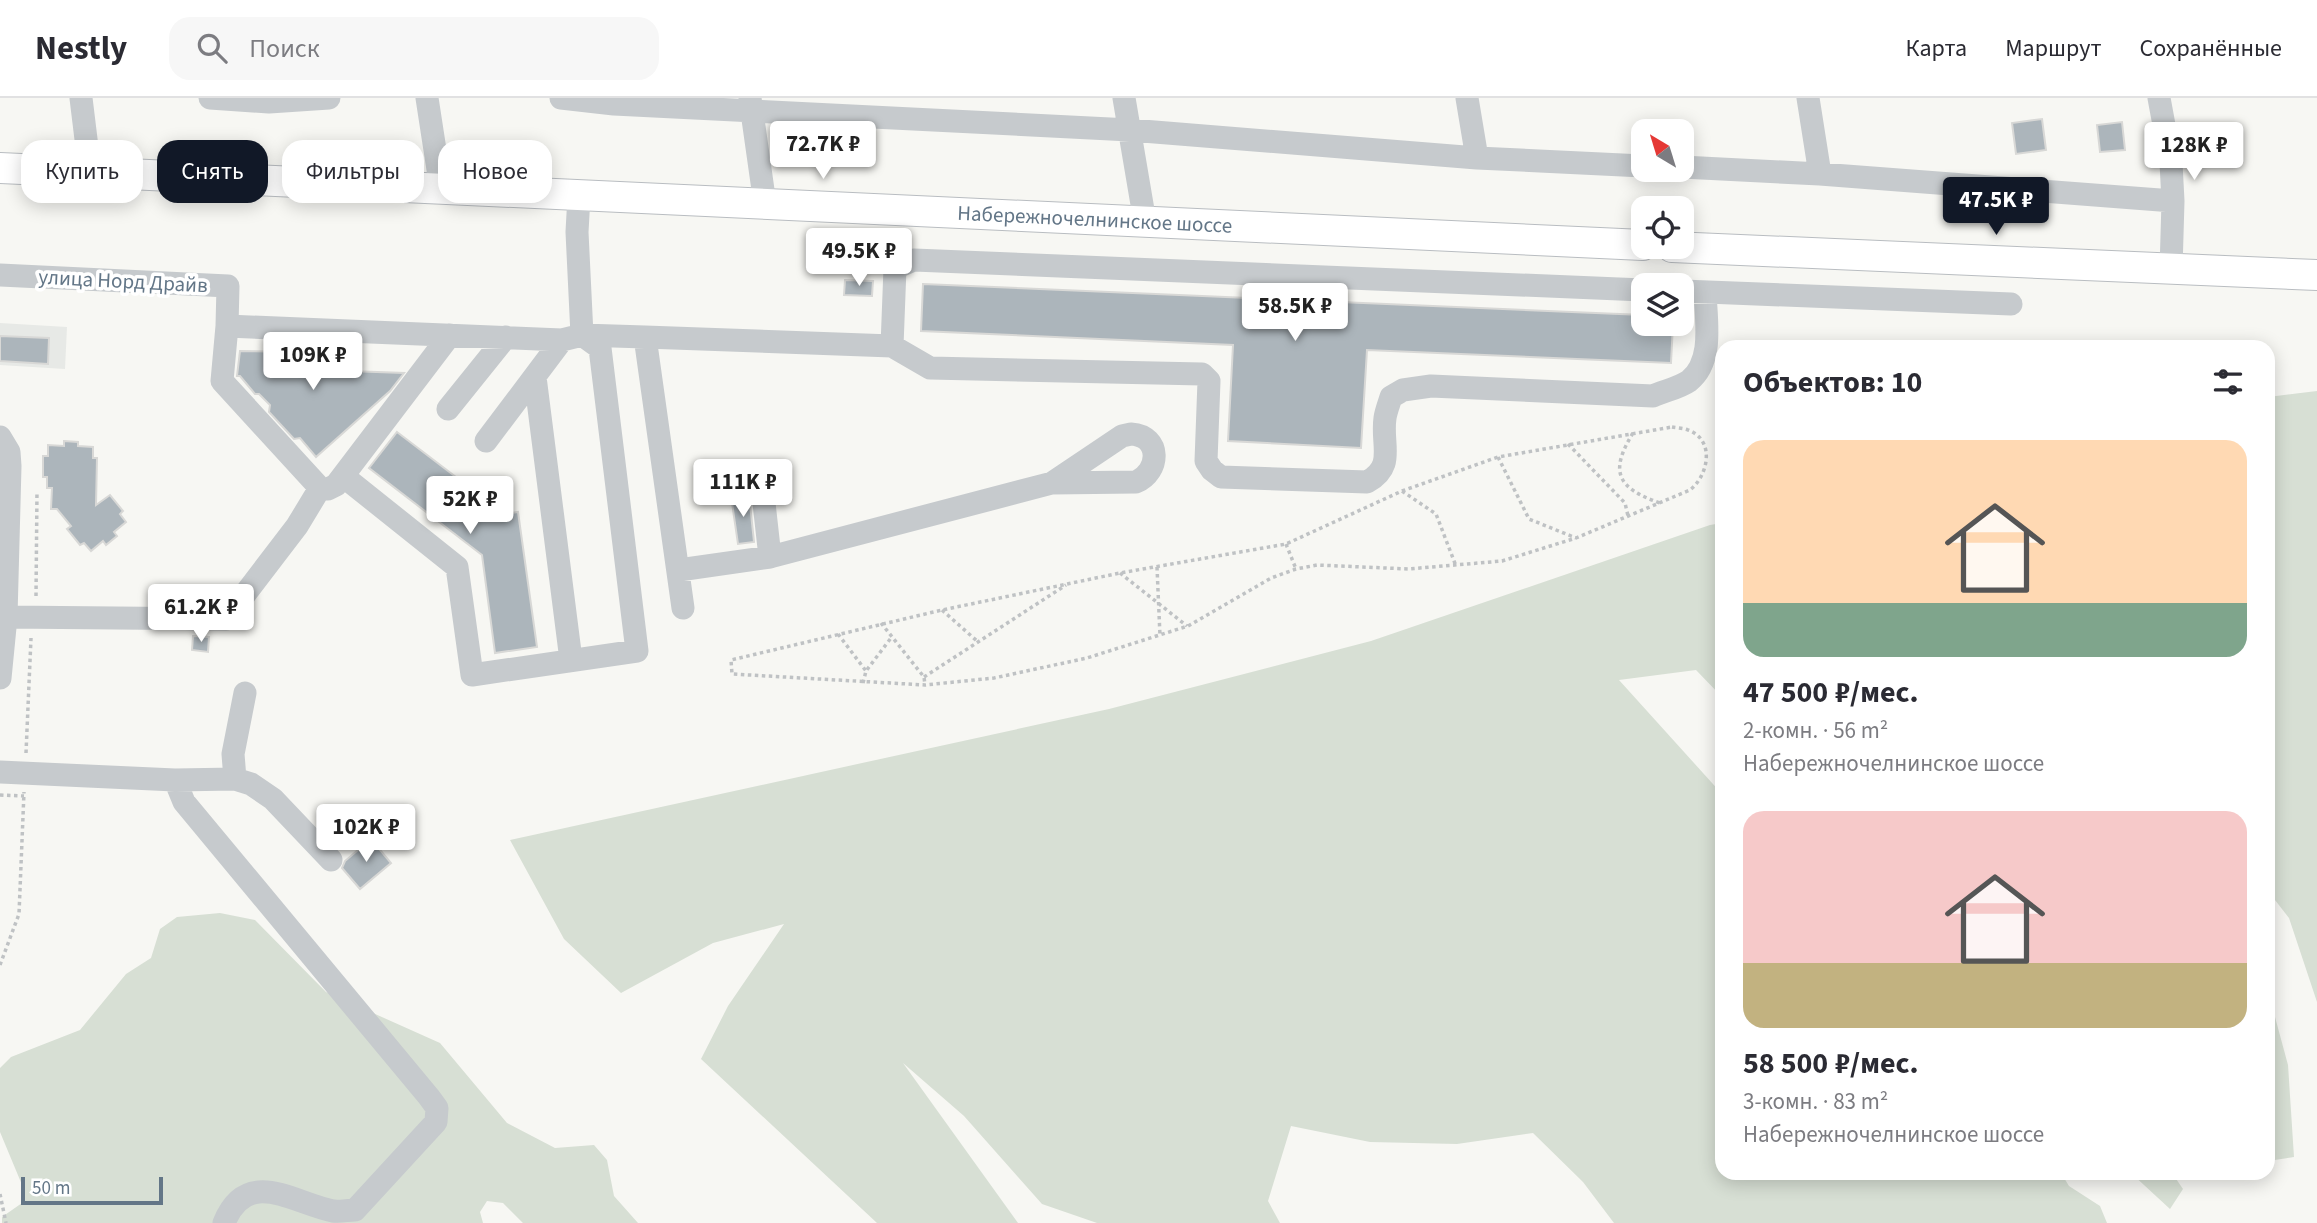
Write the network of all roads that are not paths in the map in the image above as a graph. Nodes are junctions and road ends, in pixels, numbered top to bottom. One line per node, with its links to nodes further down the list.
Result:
1 (81, 98): 12 (street)
2 (210, 98): 3 (street)
3 (329, 98)
4 (427, 98): 19 (street)
5 (561, 98): 10 (street)
6 (1124, 98): 11 (street)
7 (1467, 98): 13 (street)
8 (1808, 98): 20 (street)
9 (2159, 98): 24 (street)
10 (751, 104): 11 (street); 25 (street)
11 (1130, 130): 13 (street); 26 (street)
12 (86, 140)
13 (1477, 158): 14 (street)
14 (1631, 165)
15 (0, 168): 17 (main road, Набережночелнинское шоссе)
16 (1694, 168): 20 (street)
17 (21, 169)
18 (143, 174): 21 (main road, Набережночелнинское шоссе)
19 (438, 174)
20 (1820, 174): 24 (street)
21 (438, 188)
22 (552, 194): 23 (main road, Набережночелнинское шоссе)
23 (579, 196): 25 (main road, Набережночелнинское шоссе); 39 (street)
24 (2174, 201): 29 (street)
25 (765, 204): 26 (main road, Набережночелнинское шоссе)
26 (1145, 222): 27 (main road, Набережночелнинское шоссе)
27 (1631, 244)
28 (1694, 248): 29 (main road)
29 (2171, 270): 31 (main road)
30 (0, 275): 36 (street, улица Норд Драйв)
31 (2317, 275)
32 (1631, 290): 41 (street)
33 (1694, 292): 34 (street)
34 (1705, 292): 35 (street); 41 (street)
35 (2011, 304)
36 (227, 326): 37 (street); 48 (street)
37 (450, 335): 38 (street); 46 (street)
38 (506, 337): 39 (street); 43 (street)
39 (572, 337): 40 (street); 42 (street); 54 (street)
40 (645, 337): 41 (street); 51 (street)
41 (892, 346)
42 (535, 377): 45 (street); 54 (street)
43 (448, 409)
44 (0, 437): 53 (street)
45 (486, 441)
46 (343, 476): 48 (street); 54 (street)
47 (1052, 483): 50 (street)
48 (320, 488): 53 (street)
49 (763, 494): 50 (street)
50 (770, 557): 51 (street)
51 (678, 570): 52 (street)
52 (683, 608)
53 (6, 617): 55 (street)
54 (571, 660)
55 (0, 678)
56 (244, 693): 58 (street)
57 (0, 772): 59 (street)
58 (235, 779): 59 (street); 60 (street)
59 (175, 780): 61 (street)
60 (331, 860)
61 (224, 1223)

